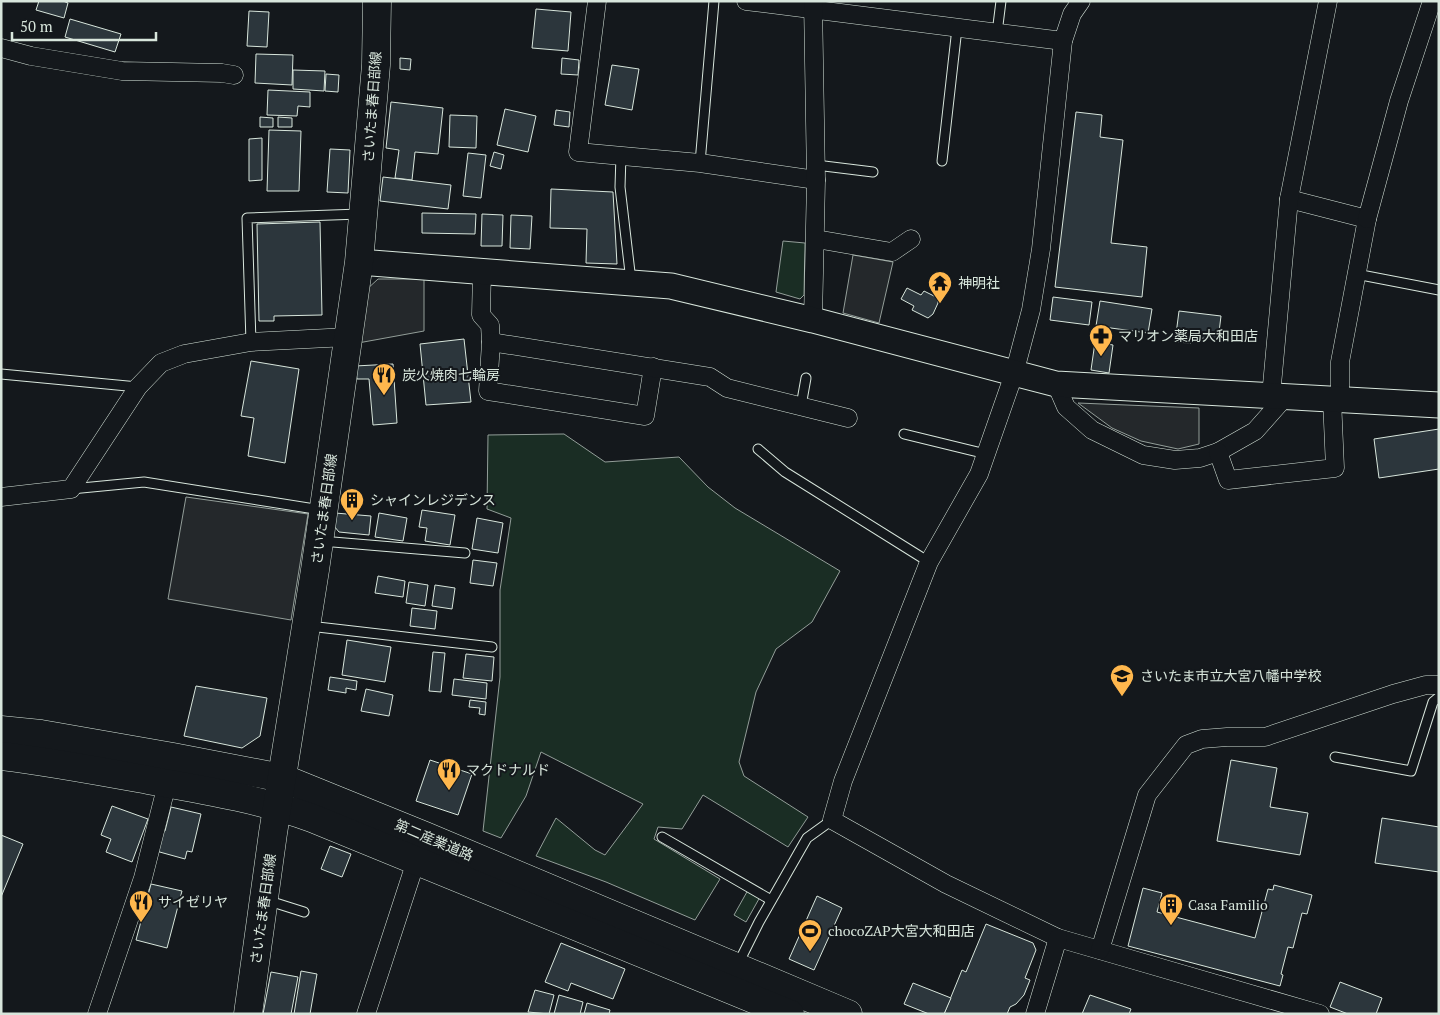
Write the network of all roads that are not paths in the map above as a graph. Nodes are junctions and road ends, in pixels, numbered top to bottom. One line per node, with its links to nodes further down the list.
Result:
1 (377, 1): 21 (main road, さいたま春日部線)
2 (598, 1): 15 (street)
3 (714, 1): 17 (lane)
4 (746, 1): 9 (street)
5 (1001, 1): 11 (lane)
6 (1081, 1): 12 (street)
7 (1328, 1): 20 (street)
8 (1432, 1): 22 (street)
9 (812, 5): 10 (street); 19 (street)
10 (957, 28): 11 (street); 16 (lane)
11 (997, 33): 12 (street)
12 (1063, 41): 36 (street)
13 (1, 48): 14 (street)
14 (234, 76)
15 (621, 155): 17 (street); 28 (lane)
16 (942, 161)
17 (700, 163): 19 (street)
18 (873, 172): 19 (lane)
19 (816, 173): 23 (street)
20 (1289, 199): 22 (street); 40 (street)
21 (364, 214): 25 (main road, さいたま春日部線); 32 (lane)
22 (1367, 219): 27 (street)
23 (816, 239): 24 (street); 30 (street)
24 (911, 239)
25 (359, 262): 26 (street); 31 (main road, さいたま春日部線)
26 (482, 272): 28 (street); 33 (street)
27 (1356, 274): 29 (lane); 41 (street)
28 (631, 283): 30 (street)
29 (1439, 290)
30 (813, 320): 36 (street)
31 (348, 337): 32 (street); 51 (main road, さいたま春日部線)
32 (252, 342): 39 (street)
33 (491, 342): 34 (street); 34 (street)
34 (653, 367): 43 (street)
35 (1, 374): 39 (lane)
36 (1014, 374): 38 (street); 48 (street)
37 (806, 378): 43 (lane)
38 (1056, 384): 40 (street); 47 (street)
39 (138, 388): 49 (street)
40 (1278, 396): 41 (street); 47 (street)
41 (1336, 399): 42 (street); 47 (street)
42 (1439, 405)
43 (801, 406): 44 (street)
44 (848, 418)
45 (904, 434): 48 (lane)
46 (758, 449): 54 (lane)
47 (1218, 452)
48 (986, 454): 54 (street)
49 (71, 489): 50 (street); 51 (lane)
50 (1, 497)
51 (324, 510): 52 (main road, さいたま春日部線)
52 (319, 541): 53 (lane); 55 (main road, さいたま春日部線)
53 (465, 553)
54 (928, 562): 65 (street)
55 (306, 626): 56 (lane); 62 (main road, さいたま春日部線)
56 (492, 647)
57 (1439, 685): 72 (street)
58 (1439, 697): 61 (lane)
59 (1, 730): 62 (main road, 第二産業道路)
60 (1, 756): 63 (main road, 第二産業道路)
61 (1335, 757)
62 (282, 778): 64 (main road, さいたま春日部線); 73 (main road, 第二産業道路)
63 (167, 784): 64 (main road, 第二産業道路); 75 (street)
64 (277, 806): 67 (main road, 第二産業道路); 68 (main road, さいたま春日部線)
65 (832, 820): 69 (lane); 71 (street)
66 (662, 837): 69 (lane)
67 (416, 860): 74 (main road, 第二産業道路); 77 (street)
68 (264, 899): 70 (lane); 76 (main road, さいたま春日部線)
69 (771, 900): 73 (lane)
70 (304, 912)
71 (1058, 938): 72 (street); 80 (street)
72 (1100, 950): 81 (street)
73 (736, 968): 74 (main road, 第二産業道路)
74 (763, 999): 78 (main road, 第二産業道路); 79 (main road, 第二産業道路)
75 (97, 1014)
76 (248, 1014)
77 (366, 1014)
78 (790, 1014)
79 (848, 1014)
80 (1036, 1014)
81 (1320, 1014)

